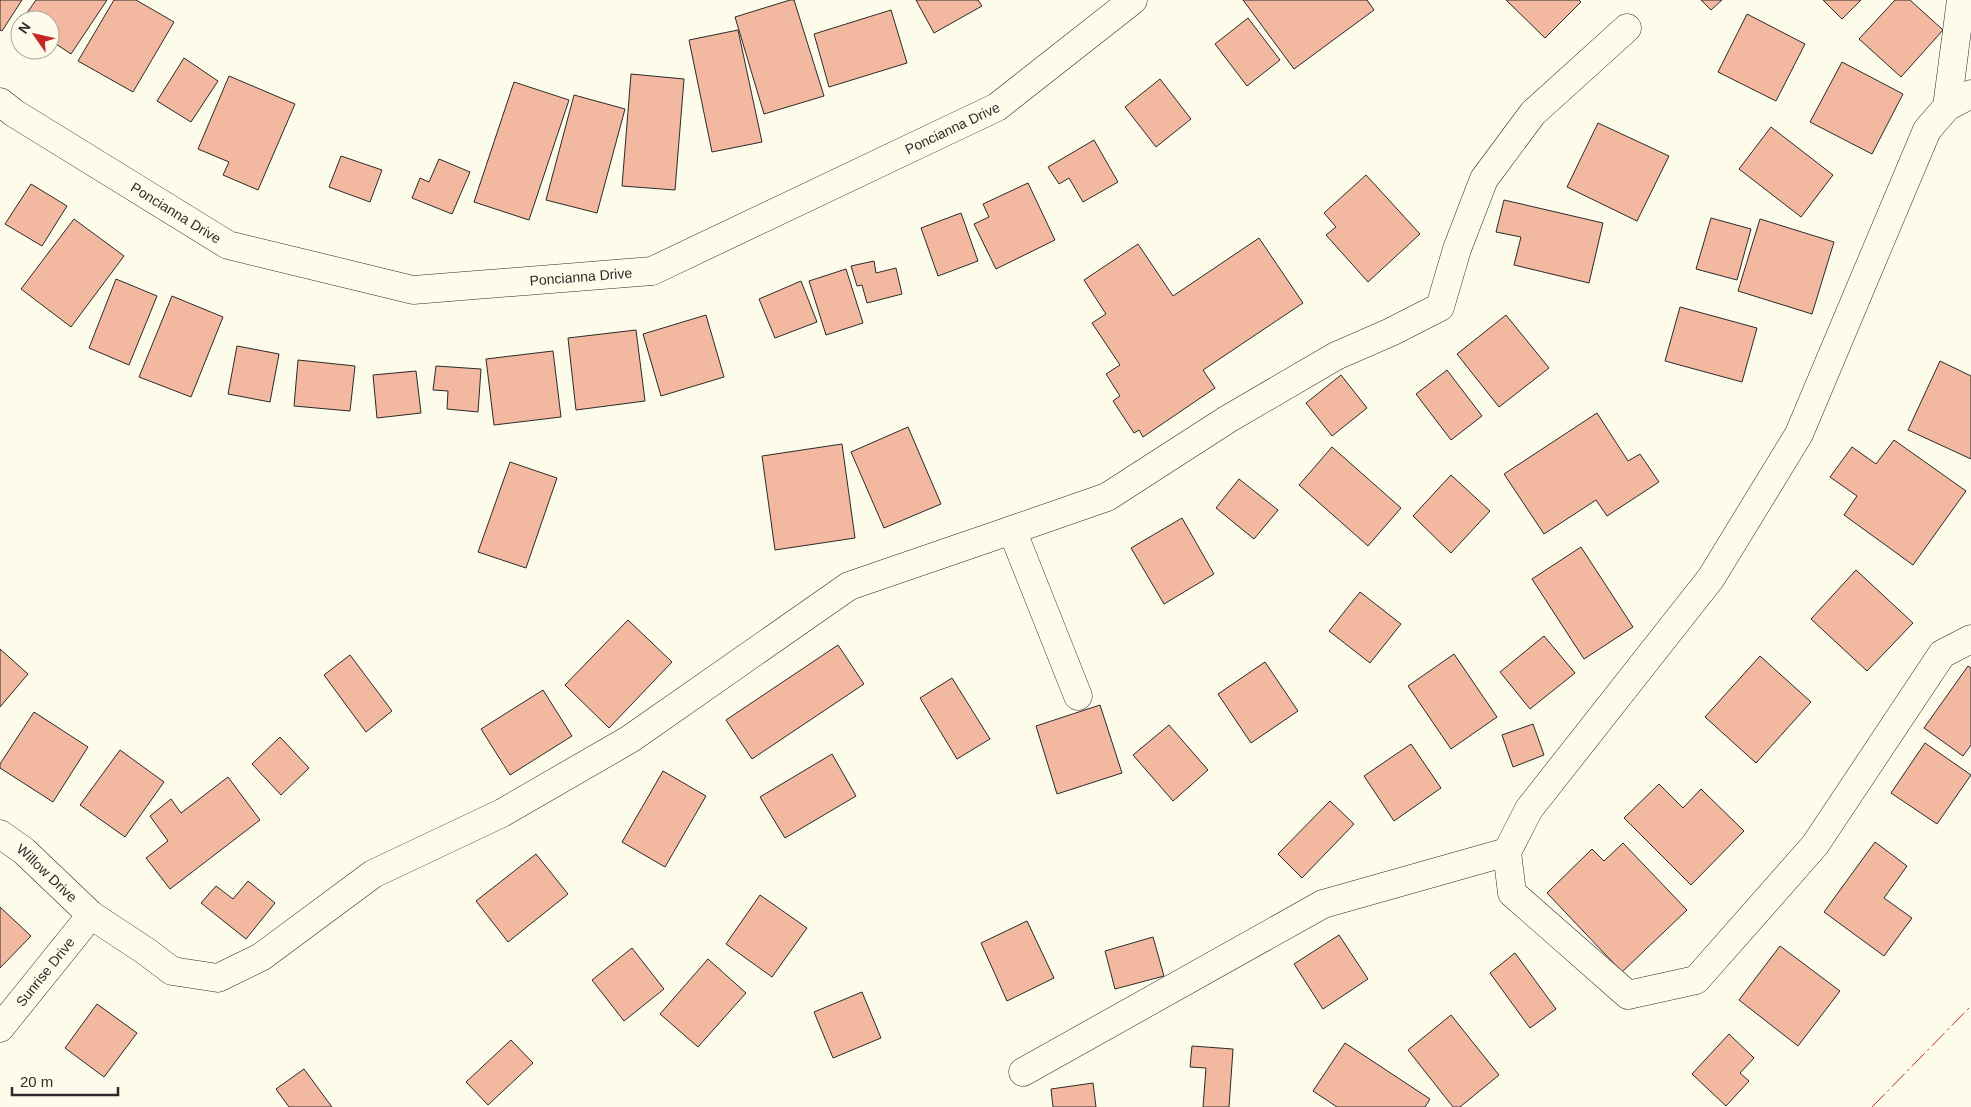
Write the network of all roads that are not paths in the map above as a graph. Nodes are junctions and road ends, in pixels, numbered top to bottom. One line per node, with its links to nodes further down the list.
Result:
1 (1132, 0): 5 (street, Poncianna Drive)
2 (1961, 0): 6 (street)
3 (1627, 28): 7 (street, Willow Drive)
4 (1971, 94): 6 (street)
5 (0, 102)
6 (1947, 107): 11 (street)
7 (1012, 530): 9 (street); 12 (street, Willow Drive)
8 (1971, 639): 11 (street)
9 (1078, 696)
10 (0, 834): 12 (street, Willow Drive)
11 (1507, 852): 14 (street)
12 (91, 915): 13 (street, Sunrise Drive)
13 (0, 1028)
14 (1023, 1072)

